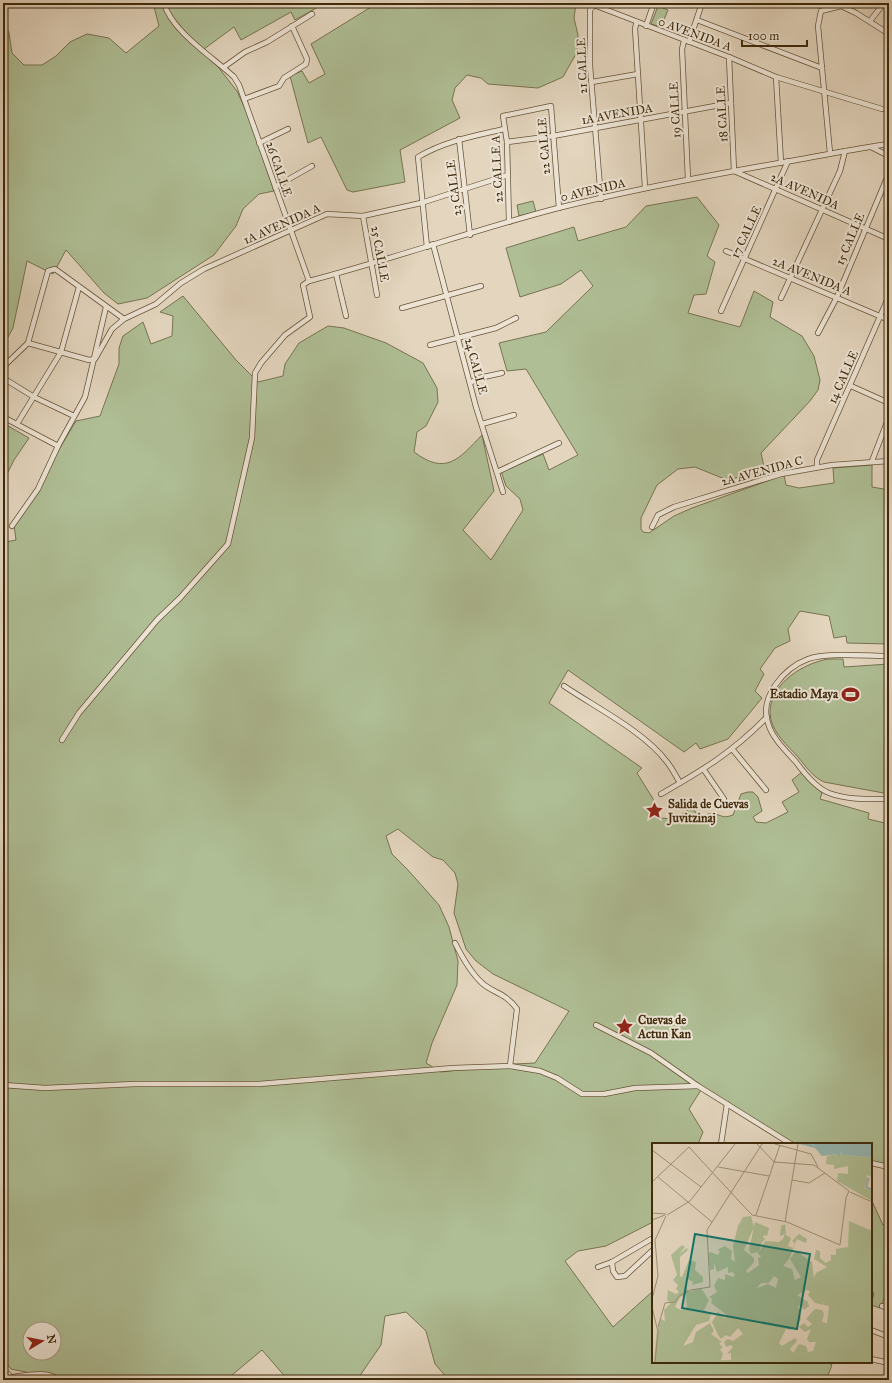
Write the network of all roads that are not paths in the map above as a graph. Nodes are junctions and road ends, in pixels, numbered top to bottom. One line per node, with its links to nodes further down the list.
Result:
1 (164, 3): 16 (street, 26 CALLE)
2 (654, 3): 12 (street)
3 (702, 3): 8 (street)
4 (884, 3): 9 (street)
5 (594, 5): 6 (street, 0 AVENIDA A); 20 (street, 21 CALLE)
6 (603, 6): 10 (street, 0 AVENIDA A)
7 (312, 14): 11 (street)
8 (697, 20): 14 (street); 17 (street)
9 (870, 21): 13 (street); 17 (street)
10 (637, 22): 12 (street, 0 AVENIDA A); 18 (street)
11 (292, 26): 16 (street); 22 (street)
12 (646, 26): 14 (street, 0 AVENIDA A)
13 (889, 34)
14 (687, 42): 15 (street, 0 AVENIDA A); 25 (street, 19 CALLE)
15 (729, 57): 19 (street, 0 AVENIDA A); 23 (street, 18 CALLE)
16 (224, 67): 22 (street, 26 CALLE)
17 (822, 68): 21 (street)
18 (638, 74): 20 (street); 27 (street)
19 (776, 77): 21 (street, 0 AVENIDA A); 41 (street)
20 (592, 82): 29 (street, 21 CALLE)
21 (824, 92): 24 (street, 0 AVENIDA A); 38 (street)
22 (244, 99): 34 (street, 26 CALLE)
23 (731, 104): 25 (street, 1A AVENIDA); 43 (street, 18 CALLE)
24 (882, 109)
25 (685, 112): 27 (street, 1A AVENIDA); 46 (street, 19 CALLE)
26 (503, 116): 30 (street, 22 CALLE A); 31 (street, 22 CALLE)
27 (641, 120): 29 (street, 1A AVENIDA); 49 (street)
28 (288, 128): 34 (street)
29 (595, 128): 31 (street, 1A AVENIDA); 51 (street, 21 CALLE)
30 (504, 129): 32 (street); 33 (street, 22 CALLE A)
31 (553, 136): 33 (street, 1A AVENIDA); 53 (street, 22 CALLE)
32 (459, 139): 48 (street, 23 CALLE); 52 (street)
33 (507, 142): 45 (street, 22 CALLE A)
34 (260, 143): 47 (street, 26 CALLE)
35 (889, 144): 36 (street, 0 AVENIDA)
36 (871, 146): 37 (street, 0 AVENIDA); 39 (street)
37 (845, 151): 38 (street, 0 AVENIDA); 54 (street)
38 (830, 153): 40 (street, 0 AVENIDA)
39 (889, 156)
40 (788, 161): 41 (street, 0 AVENIDA); 50 (street, 17 CALLE)
41 (781, 163): 43 (street, 0 AVENIDA)
42 (312, 166): 47 (street)
43 (734, 171): 46 (street, 0 AVENIDA); 50 (street, 2A AVENIDA)
44 (889, 173): 57 (street, 15 CALLE)
45 (508, 175): 48 (street, 1A AVENIDA A); 56 (street, 22 CALLE A)
46 (688, 179): 49 (street, 0 AVENIDA)
47 (275, 187): 58 (street, 26 CALLE)
48 (464, 188): 52 (street, 1A AVENIDA A); 59 (street, 23 CALLE)
49 (645, 188): 51 (street, 0 AVENIDA)
50 (776, 189): 54 (street, 2A AVENIDA); 64 (street, 17 CALLE)
51 (601, 199): 53 (street, 0 AVENIDA)
52 (421, 203): 55 (street, 1A AVENIDA A); 62 (street)
53 (559, 208): 56 (street, 0 AVENIDA)
54 (821, 209): 57 (street, 2A AVENIDA); 67 (street)
55 (363, 216): 58 (street, 1A AVENIDA A); 65 (street, 25 CALLE)
56 (509, 222): 59 (street, 0 AVENIDA)
57 (865, 229): 60 (street, 2A AVENIDA); 74 (street, 15 CALLE)
58 (291, 230): 68 (street, 26 CALLE); 82 (street, 1A AVENIDA A)
59 (470, 235): 61 (street, 0 AVENIDA)
60 (889, 239)
61 (433, 244): 62 (street, 0 AVENIDA); 72 (street, 24 CALLE)
62 (427, 247): 65 (street, 0 AVENIDA)
63 (726, 251): 64 (street, 2A AVENIDA A)
64 (744, 259): 67 (street, 2A AVENIDA A); 78 (street, 17 CALLE)
65 (371, 265): 66 (street, 0 AVENIDA); 71 (street, 25 CALLE)
66 (336, 274): 68 (street, 0 AVENIDA); 79 (street)
67 (790, 277): 74 (street, 2A AVENIDA A); 75 (street)
68 (309, 281): 115 (street)
69 (481, 286): 72 (street)
70 (79, 287): 76 (street); 86 (street); 88 (street)
71 (377, 295)
72 (447, 295): 77 (street); 85 (street, 24 CALLE)
73 (889, 296): 80 (street, 14 CALLE)
74 (837, 297): 80 (street, 2A AVENIDA A); 84 (street, 15 CALLE)
75 (781, 298)
76 (106, 307): 82 (street); 89 (street)
77 (402, 308)
78 (722, 310)
79 (346, 316)
80 (880, 316): 83 (street, 2A AVENIDA A); 94 (street, 14 CALLE)
81 (516, 318): 85 (street)
82 (124, 319): 89 (street, 1A AVENIDA A)
83 (889, 320)
84 (818, 333)
85 (458, 339): 87 (street); 93 (street, 24 CALLE)
86 (28, 343): 88 (street); 90 (street)
87 (430, 346)
88 (61, 352): 89 (street); 95 (street)
89 (95, 359): 98 (street)
90 (3, 367)
91 (502, 373): 93 (street)
92 (3, 378): 95 (street)
93 (470, 383): 102 (street, 24 CALLE)
94 (851, 386): 96 (street); 107 (street, 14 CALLE)
95 (34, 397): 98 (street); 101 (street)
96 (889, 403)
97 (514, 415): 102 (street)
98 (74, 416): 104 (street)
99 (3, 417): 101 (street)
100 (889, 417): 105 (street)
101 (17, 424): 104 (street)
102 (482, 424): 108 (street, 24 CALLE)
103 (559, 443): 108 (street)
104 (58, 446): 110 (street)
105 (872, 461): 106 (street, 2A AVENIDA C); 107 (street, 2A AVENIDA C)
106 (889, 461)
107 (817, 467): 111 (street, 2A AVENIDA C)
108 (497, 472): 109 (street, 24 CALLE)
109 (503, 492)
110 (12, 526)
111 (652, 527)
112 (889, 656): 114 (street)
113 (564, 686): 118 (street)
114 (767, 720): 116 (street); 122 (street)
115 (62, 740)
116 (733, 750): 117 (street); 119 (street)
117 (704, 770): 118 (street); 121 (street)
118 (680, 783): 120 (street)
119 (766, 790)
120 (661, 794)
121 (724, 799)
122 (889, 799)
123 (455, 943): 125 (street)
124 (596, 1025): 127 (street)
125 (510, 1066): 126 (street); 127 (street)
126 (3, 1085)
127 (698, 1086): 128 (street)
128 (727, 1104): 129 (street); 130 (street)
129 (721, 1143)
130 (786, 1143)
131 (872, 1163): 132 (street)
132 (889, 1167)
133 (652, 1239): 135 (street)
134 (652, 1251): 135 (street)
135 (612, 1262): 136 (street)
136 (598, 1267)
137 (882, 1306): 138 (street)
138 (889, 1308)
139 (872, 1330): 140 (street)
140 (889, 1337)
141 (872, 1359): 142 (street)
142 (889, 1363)
143 (3, 1369): 144 (street)
144 (10, 1379): 145 (street)
145 (58, 1380)

